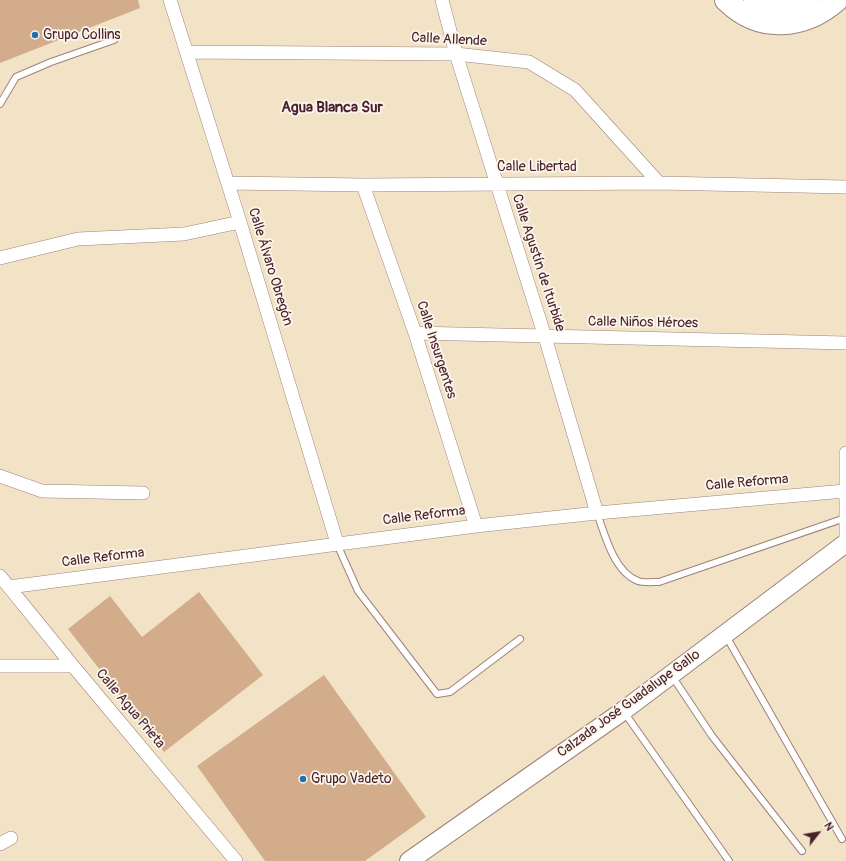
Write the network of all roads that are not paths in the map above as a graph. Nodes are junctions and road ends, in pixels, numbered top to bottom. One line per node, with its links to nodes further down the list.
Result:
1 (170, 0): 8 (street, Calle Álvaro Obregón)
2 (442, 0): 9 (street, Calle Agustín de Iturbide)
3 (726, 0): 6 (highway)
4 (756, 0): 5 (highway)
5 (807, 0)
6 (837, 0)
7 (114, 40): 10 (lane)
8 (187, 52): 9 (street, Calle Allende); 11 (street, Calle Álvaro Obregón)
9 (456, 54): 12 (street, Calle Allende); 13 (street, Calle Agustín de Iturbide)
10 (0, 104)
11 (228, 183): 14 (street, Calle Libertad); 16 (street, Calle Álvaro Obregón)
12 (659, 183): 13 (street, Calle Libertad); 15 (street, Calle Libertad)
13 (496, 184): 14 (street, Calle Libertad); 19 (street, Calle Agustín de Iturbide)
14 (363, 185): 18 (street, Calle Insurgentes)
15 (846, 187)
16 (240, 222): 17 (street); 28 (street, Calle Álvaro Obregón)
17 (0, 258)
18 (414, 333): 19 (street, Calle Niños Héroes); 27 (street, Calle Insurgentes)
19 (545, 337): 20 (street, Calle Niños Héroes); 25 (street, Calle Agustín de Iturbide)
20 (846, 343)
21 (846, 453): 23 (street)
22 (0, 476): 24 (street)
23 (845, 491): 25 (street, Calle Reforma); 26 (street)
24 (143, 493)
25 (597, 513): 26 (lane); 27 (street, Calle Reforma)
26 (846, 518): 29 (street)
27 (476, 526): 28 (street, Calle Reforma)
28 (337, 543): 31 (street, Calle Reforma); 33 (lane)
29 (846, 543): 32 (street, Calzada José Guadalupe Gallo)
30 (0, 576): 31 (street, Calle Agua Prieta)
31 (9, 586): 35 (street, Calle Agua Prieta)
32 (725, 634): 36 (street, Calzada José Guadalupe Gallo); 38 (lane)
33 (520, 639)
34 (0, 666): 35 (street)
35 (74, 666): 40 (street, Calle Agua Prieta)
36 (671, 675): 37 (street, Calzada José Guadalupe Gallo); 39 (lane)
37 (623, 711): 41 (street, Calzada José Guadalupe Gallo); 42 (lane)
38 (842, 840)
39 (802, 851)
40 (236, 861)
41 (409, 861)
42 (729, 861)

